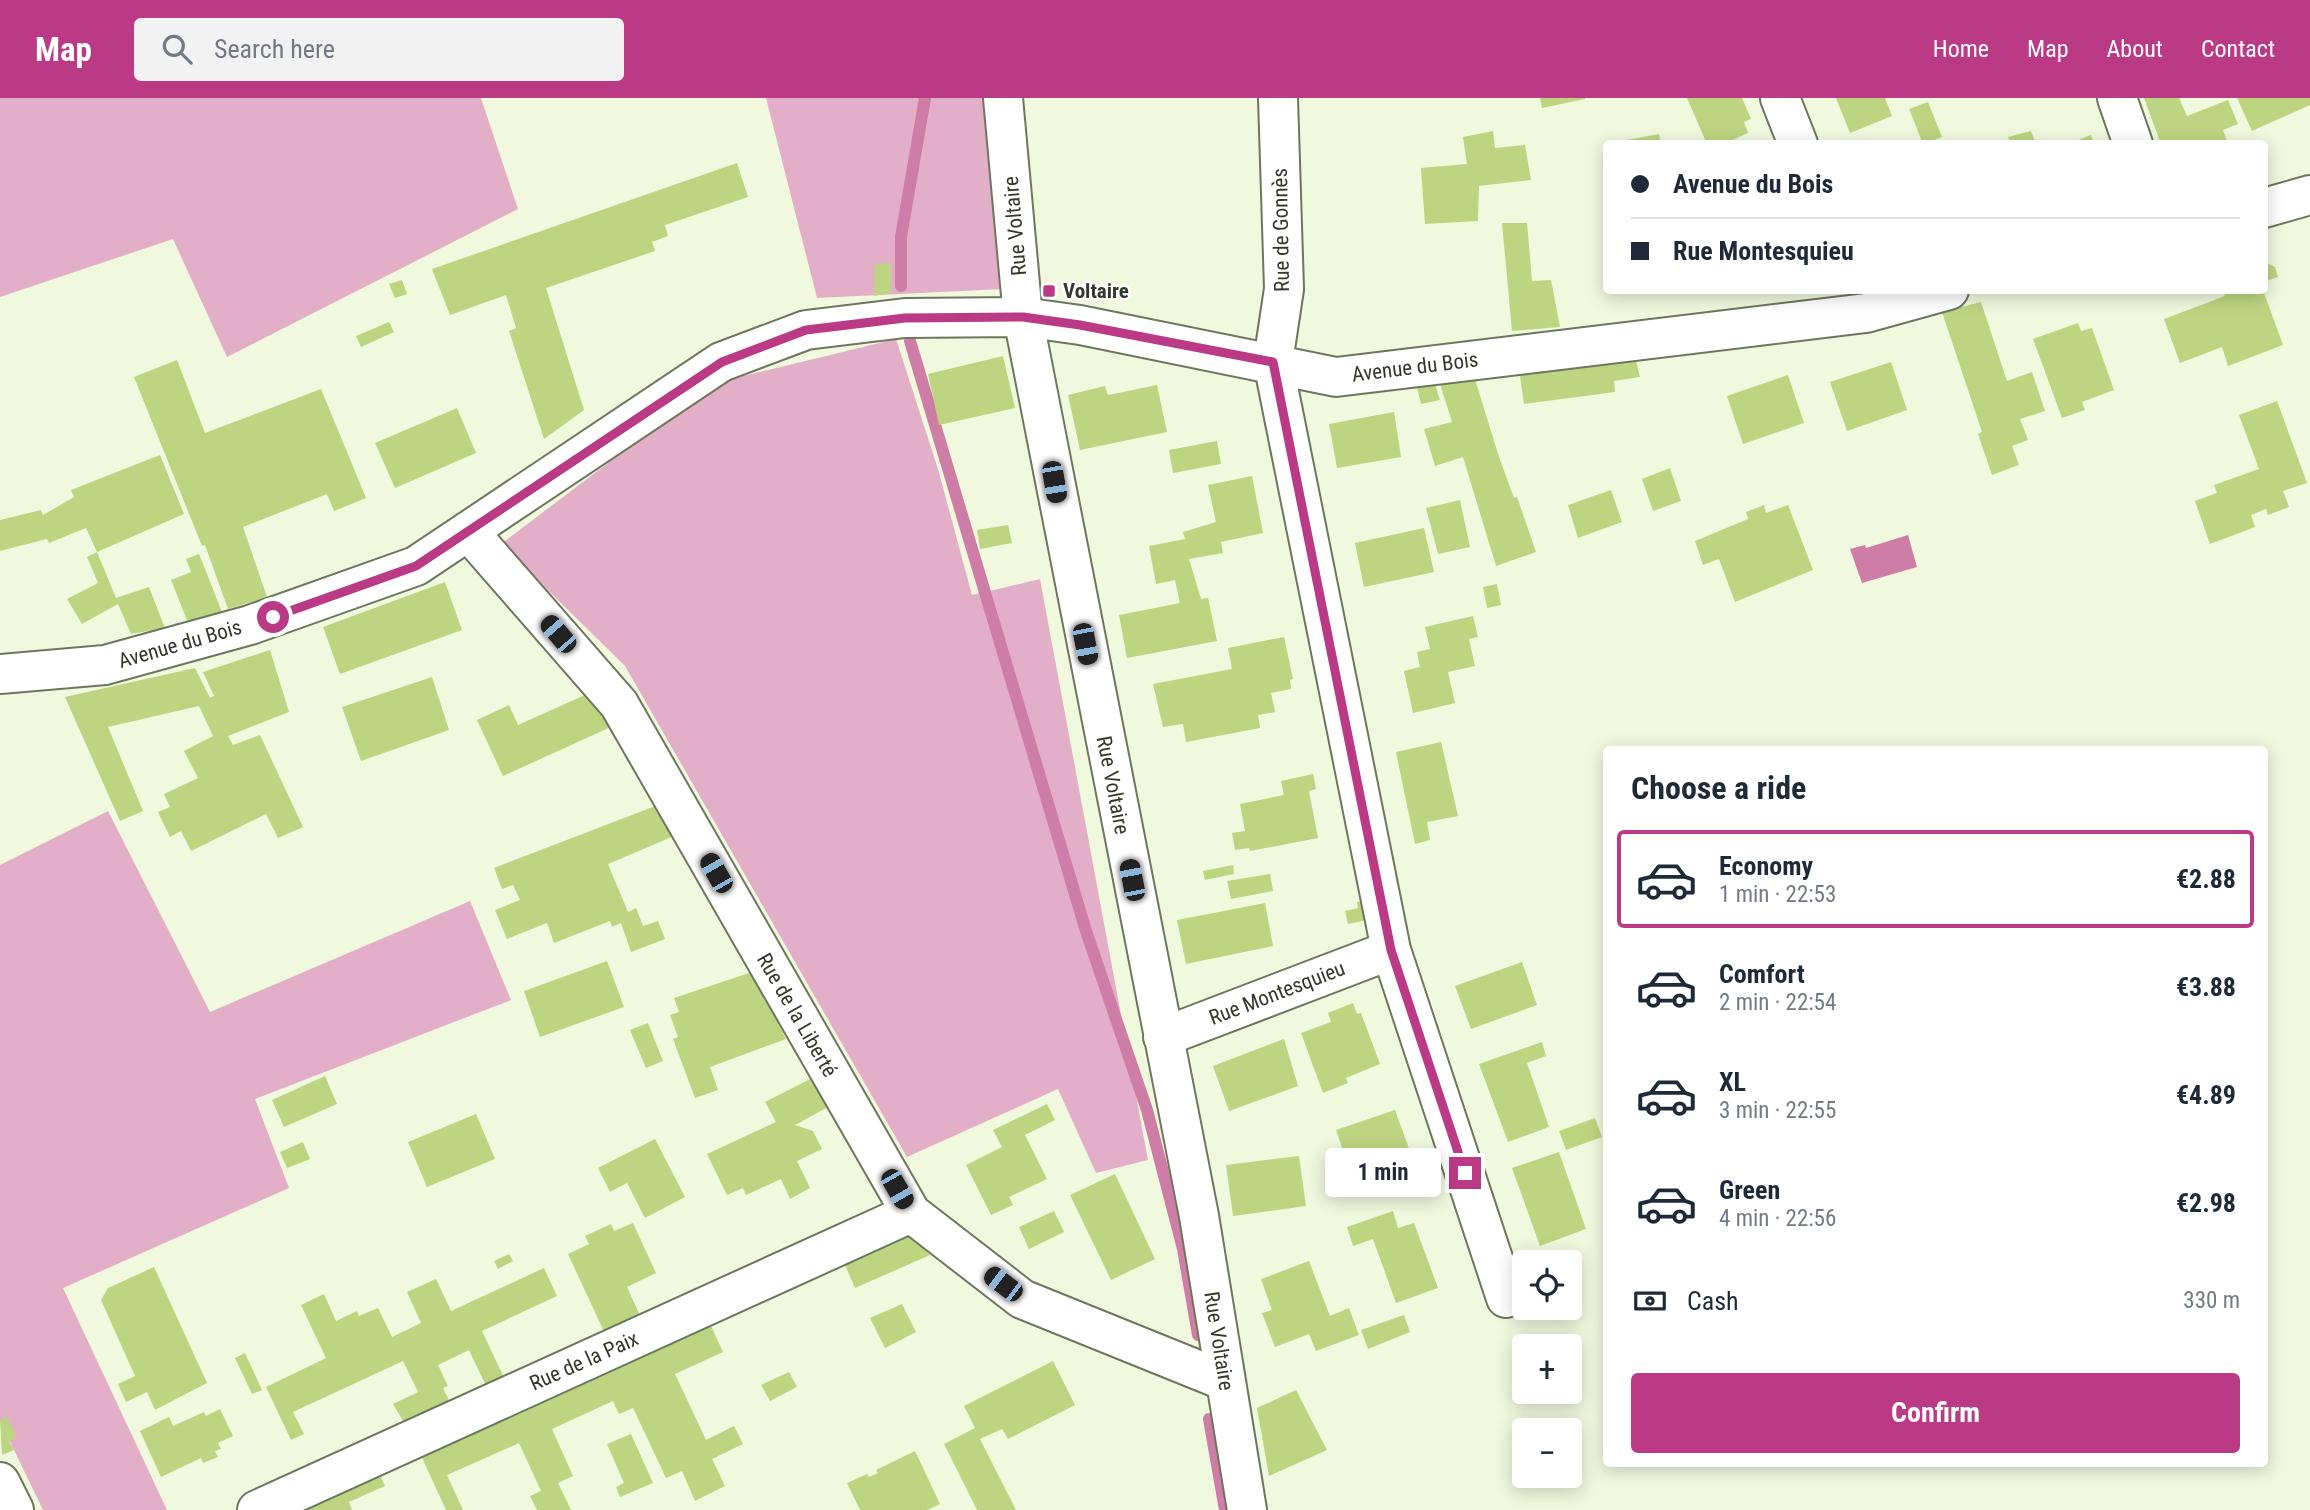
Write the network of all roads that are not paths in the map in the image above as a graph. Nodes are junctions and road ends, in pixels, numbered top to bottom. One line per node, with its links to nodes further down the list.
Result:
1 (1003, 98): 11 (street, Rue Voltaire)
2 (1278, 98): 12 (street, Rue de Gonnès)
3 (1780, 98): 5 (street)
4 (2117, 98): 6 (street)
5 (1796, 140)
6 (2132, 140)
7 (2310, 195): 8 (street)
8 (2268, 207)
9 (1920, 294): 10 (street, Avenue du Bois)
10 (1862, 302): 12 (street, Avenue du Bois)
11 (1023, 317): 12 (street, Avenue du Bois); 13 (street, Avenue du Bois); 16 (street, Rue Voltaire)
12 (1273, 362): 15 (street)
13 (468, 531): 14 (street, Avenue du Bois); 17 (street, Rue de la Liberté)
14 (0, 674)
15 (1391, 950): 16 (street, Rue Montesquieu); 18 (street)
16 (1163, 1037): 19 (street, Rue Voltaire)
17 (911, 1213): 19 (street, Rue de la Liberté); 22 (street, Rue de la Paix)
18 (1506, 1298)
19 (1225, 1381): 23 (street, Rue Voltaire)
20 (0, 1482): 21 (street)
21 (14, 1510)
22 (257, 1510)
23 (1247, 1510)

